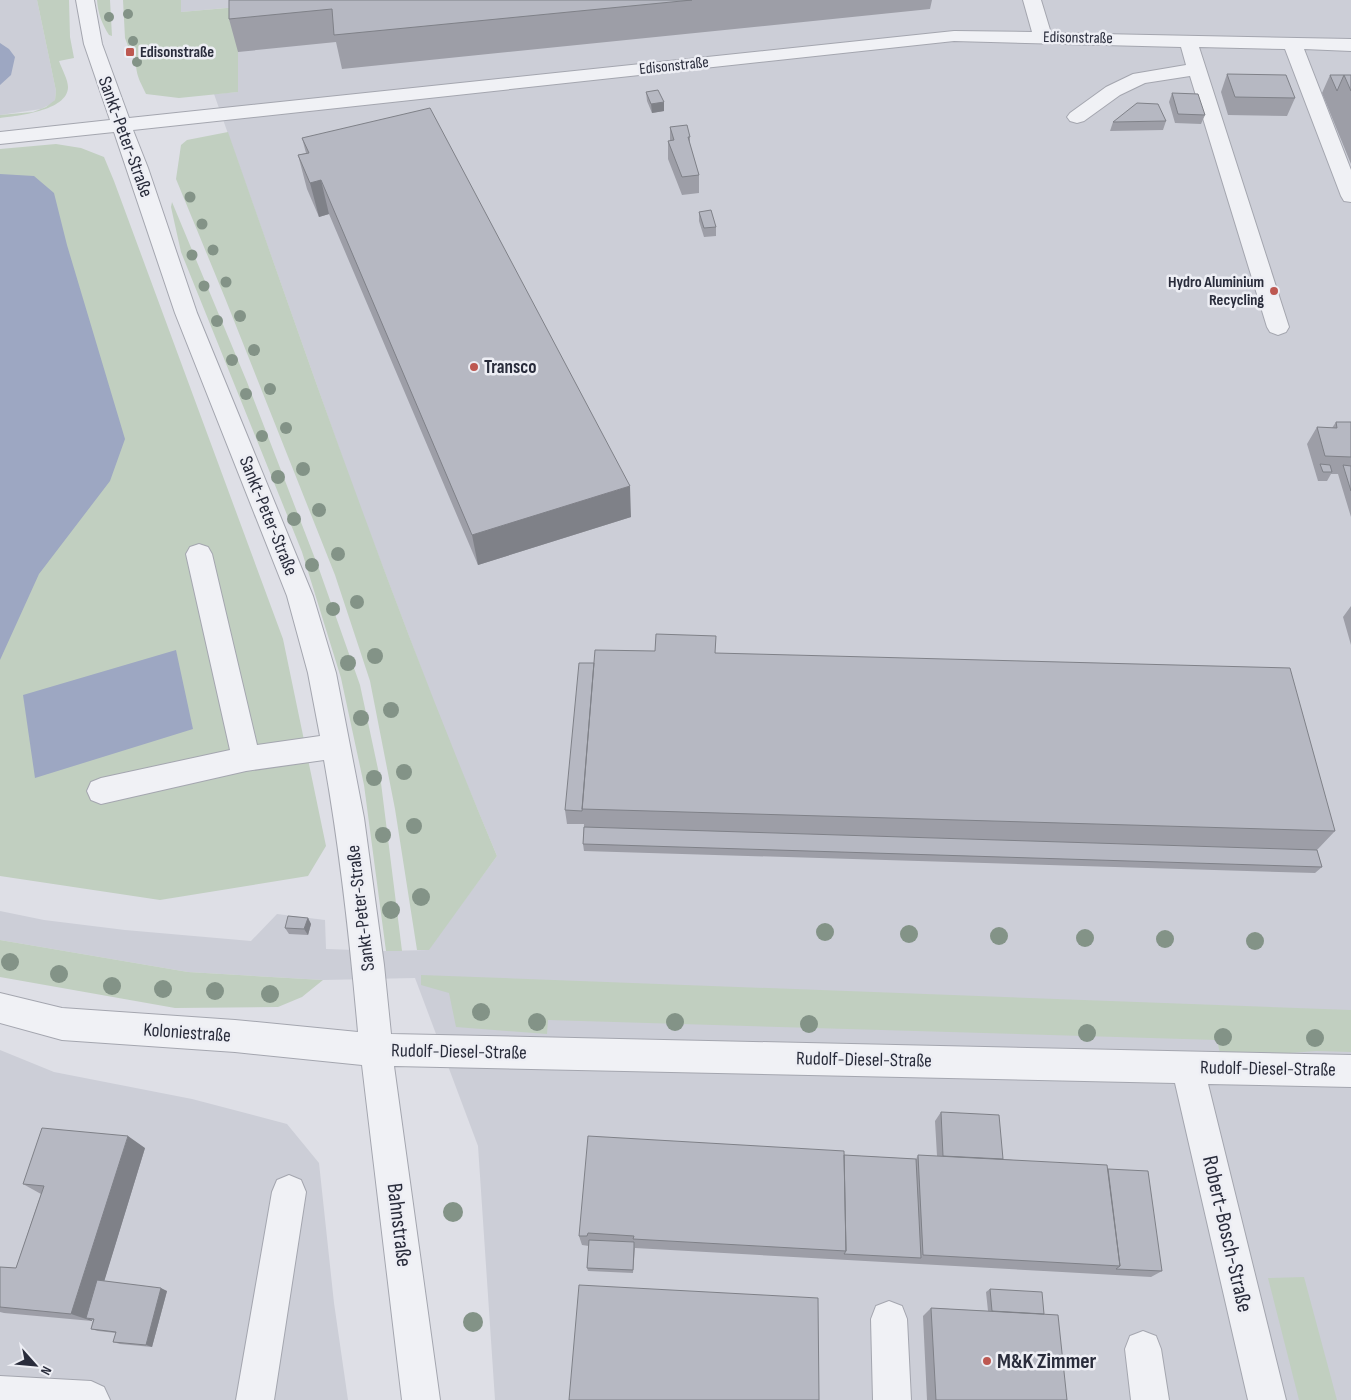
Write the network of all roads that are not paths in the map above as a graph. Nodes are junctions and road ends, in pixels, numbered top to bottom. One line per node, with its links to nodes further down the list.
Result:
1 (85, 0): 9 (street, Sankt-Peter-Straße)
2 (1032, 0): 3 (street)
3 (1044, 37): 4 (street, Edisonstraße); 9 (street, Edisonstraße)
4 (1188, 41): 5 (street, Edisonstraße); 7 (street)
5 (1292, 43): 6 (street, Edisonstraße); 11 (street)
6 (1351, 45)
7 (1198, 69): 8 (street); 12 (street)
8 (1077, 117)
9 (122, 126): 10 (street, Edisonstraße); 14 (street, Sankt-Peter-Straße)
10 (0, 138)
11 (1351, 196)
12 (1278, 327)
13 (198, 554): 15 (street)
14 (337, 746): 15 (street); 18 (street, Sankt-Peter-Straße)
15 (246, 759): 16 (street)
16 (101, 791)
17 (0, 1008): 18 (street, Koloniestraße)
18 (376, 1050): 19 (street, Rudolf-Diesel-Straße); 27 (street, Bahnstraße)
19 (1187, 1067): 20 (street, Rudolf-Diesel-Straße); 30 (street, Robert-Bosch-Straße)
20 (1351, 1071)
21 (289, 1192): 26 (street)
22 (889, 1319): 28 (street)
23 (1142, 1349): 29 (street)
24 (0, 1395): 25 (street)
25 (91, 1400)
26 (255, 1400)
27 (421, 1400)
28 (892, 1400)
29 (1150, 1400)
30 (1267, 1400)

